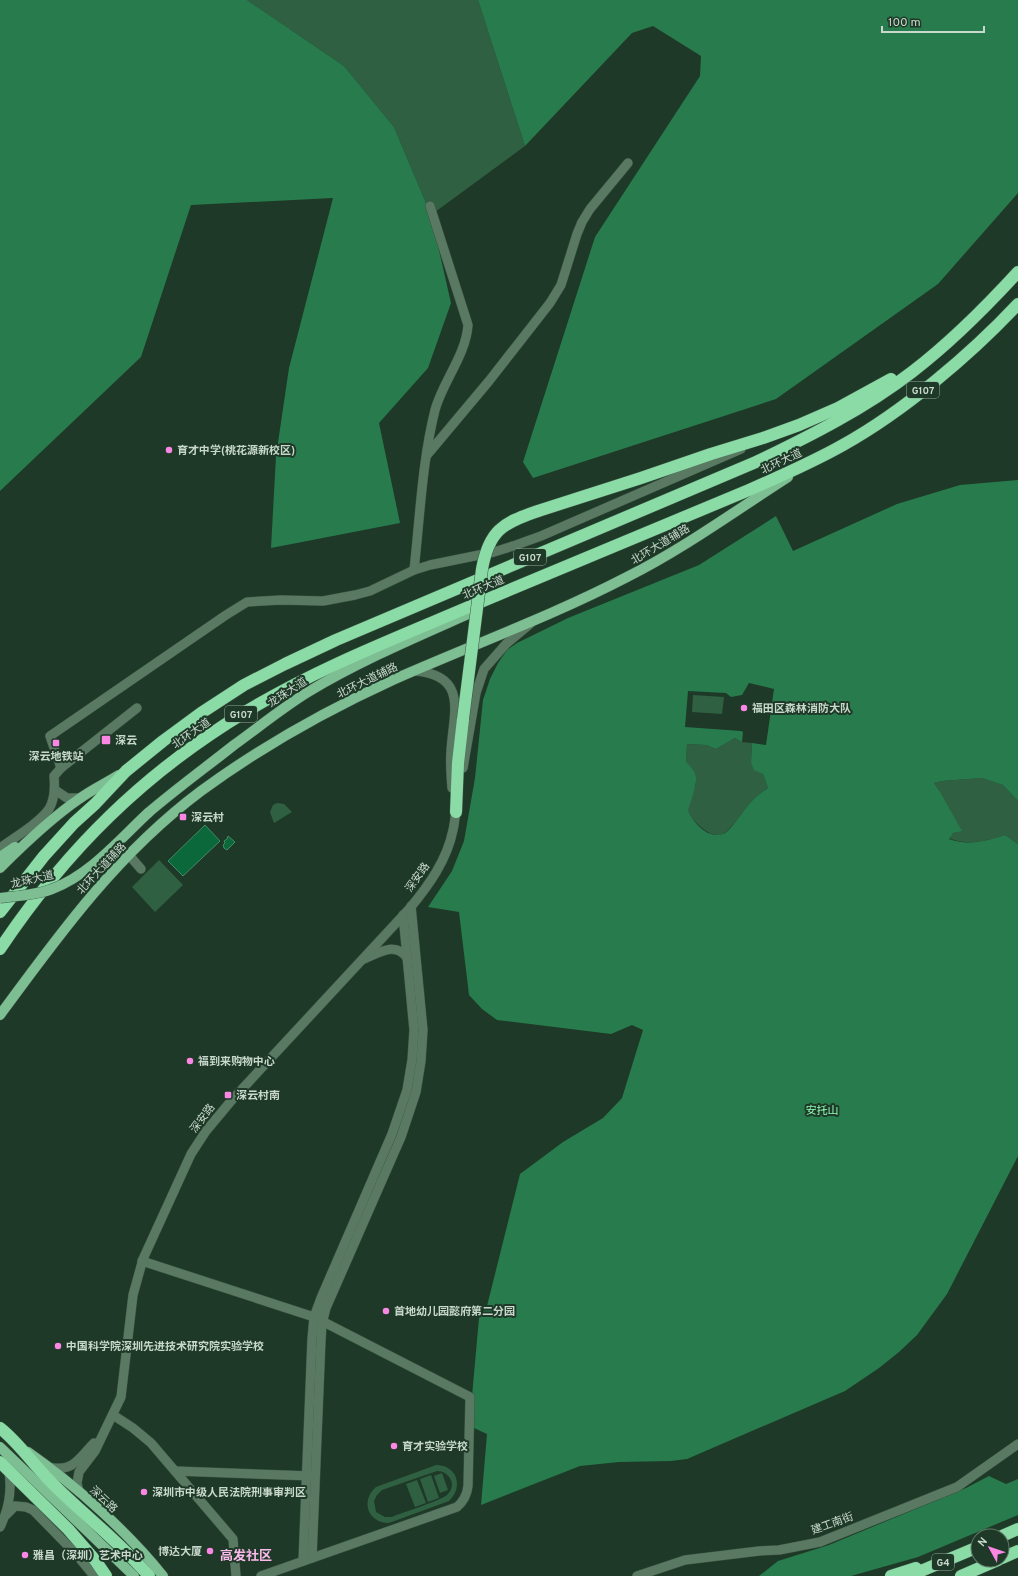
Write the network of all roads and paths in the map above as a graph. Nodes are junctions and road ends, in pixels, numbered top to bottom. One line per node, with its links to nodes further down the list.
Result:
1 (628, 163): 7 (street)
2 (430, 206): 7 (street)
3 (1018, 272): 5 (highway, 北环大道 / G107)
4 (1018, 304): 8 (highway, 北环大道 / G107)
5 (938, 351): 6 (highway); 15 (highway, 北环大道 / G107)
6 (763, 438): 9 (street); 18 (highway, bridge)
7 (426, 456): 9 (street)
8 (815, 460): 10 (highway, 北环大道 / G107); 11 (main road, 北环大道辅路)
9 (414, 570): 14 (street)
10 (550, 573): 25 (main road, 龙珠大道, bridge); 29 (highway, 北环大道 / G107)
11 (535, 620): 12 (main road, 北环大道辅路); 18 (street, 深安路)
12 (416, 671): 18 (street); 21 (main road, 北环大道辅路)
13 (137, 708): 14 (street)
14 (61, 768): 16 (street)
15 (126, 771): 17 (main road); 27 (highway, 北环大道 / G107)
16 (55, 790): 17 (street); 20 (street)
17 (80, 798): 19 (main road)
18 (456, 812): 26 (street, 深安路)
19 (33, 835): 22 (main road); 23 (main road)
20 (0, 848)
21 (129, 855): 24 (street); 34 (main road, 北环大道辅路)
22 (0, 857)
23 (0, 868)
24 (141, 869)
25 (0, 898)
26 (411, 906): 28 (street, 深安路); 36 (street)
27 (0, 912)
28 (403, 915): 32 (street); 33 (street, 深安路)
29 (12, 932): 30 (highway, 北环大道 / G107); 31 (highway)
30 (0, 949)
31 (0, 956)
32 (407, 958): 33 (street); 36 (street)
33 (361, 960): 35 (street, 深安路)
34 (0, 1015)
35 (142, 1261): 36 (street); 37 (street, 深安路)
36 (318, 1319): 47 (street); 53 (street)
37 (113, 1415): 39 (street, 深安路); 46 (street)
38 (1, 1429): 42 (highway)
39 (104, 1434): 44 (street); 48 (street, 深安路)
40 (1018, 1444): 64 (street, 建工南街)
41 (0, 1447): 59 (main road)
42 (22, 1448): 44 (main road, 深云路); 60 (highway)
43 (0, 1462): 45 (highway)
44 (49, 1467): 48 (main road, 深云路)
45 (9, 1472): 49 (street); 58 (highway)
46 (176, 1472): 47 (street); 62 (street)
47 (311, 1476): 53 (street); 54 (street)
48 (79, 1492): 61 (main road, 深云路)
49 (6, 1516): 50 (street); 57 (street)
50 (0, 1527)
51 (970, 1550): 52 (highway, G4)
52 (959, 1555): 65 (highway); 66 (highway, G4)
53 (312, 1558): 54 (street)
54 (303, 1561): 63 (street)
55 (979, 1568): 56 (highway, G4)
56 (963, 1575)
57 (94, 1576)
58 (106, 1576)
59 (134, 1576)
60 (148, 1576)
61 (163, 1576)
62 (236, 1576)
63 (261, 1576)
64 (637, 1576)
65 (891, 1576)
66 (909, 1576)

